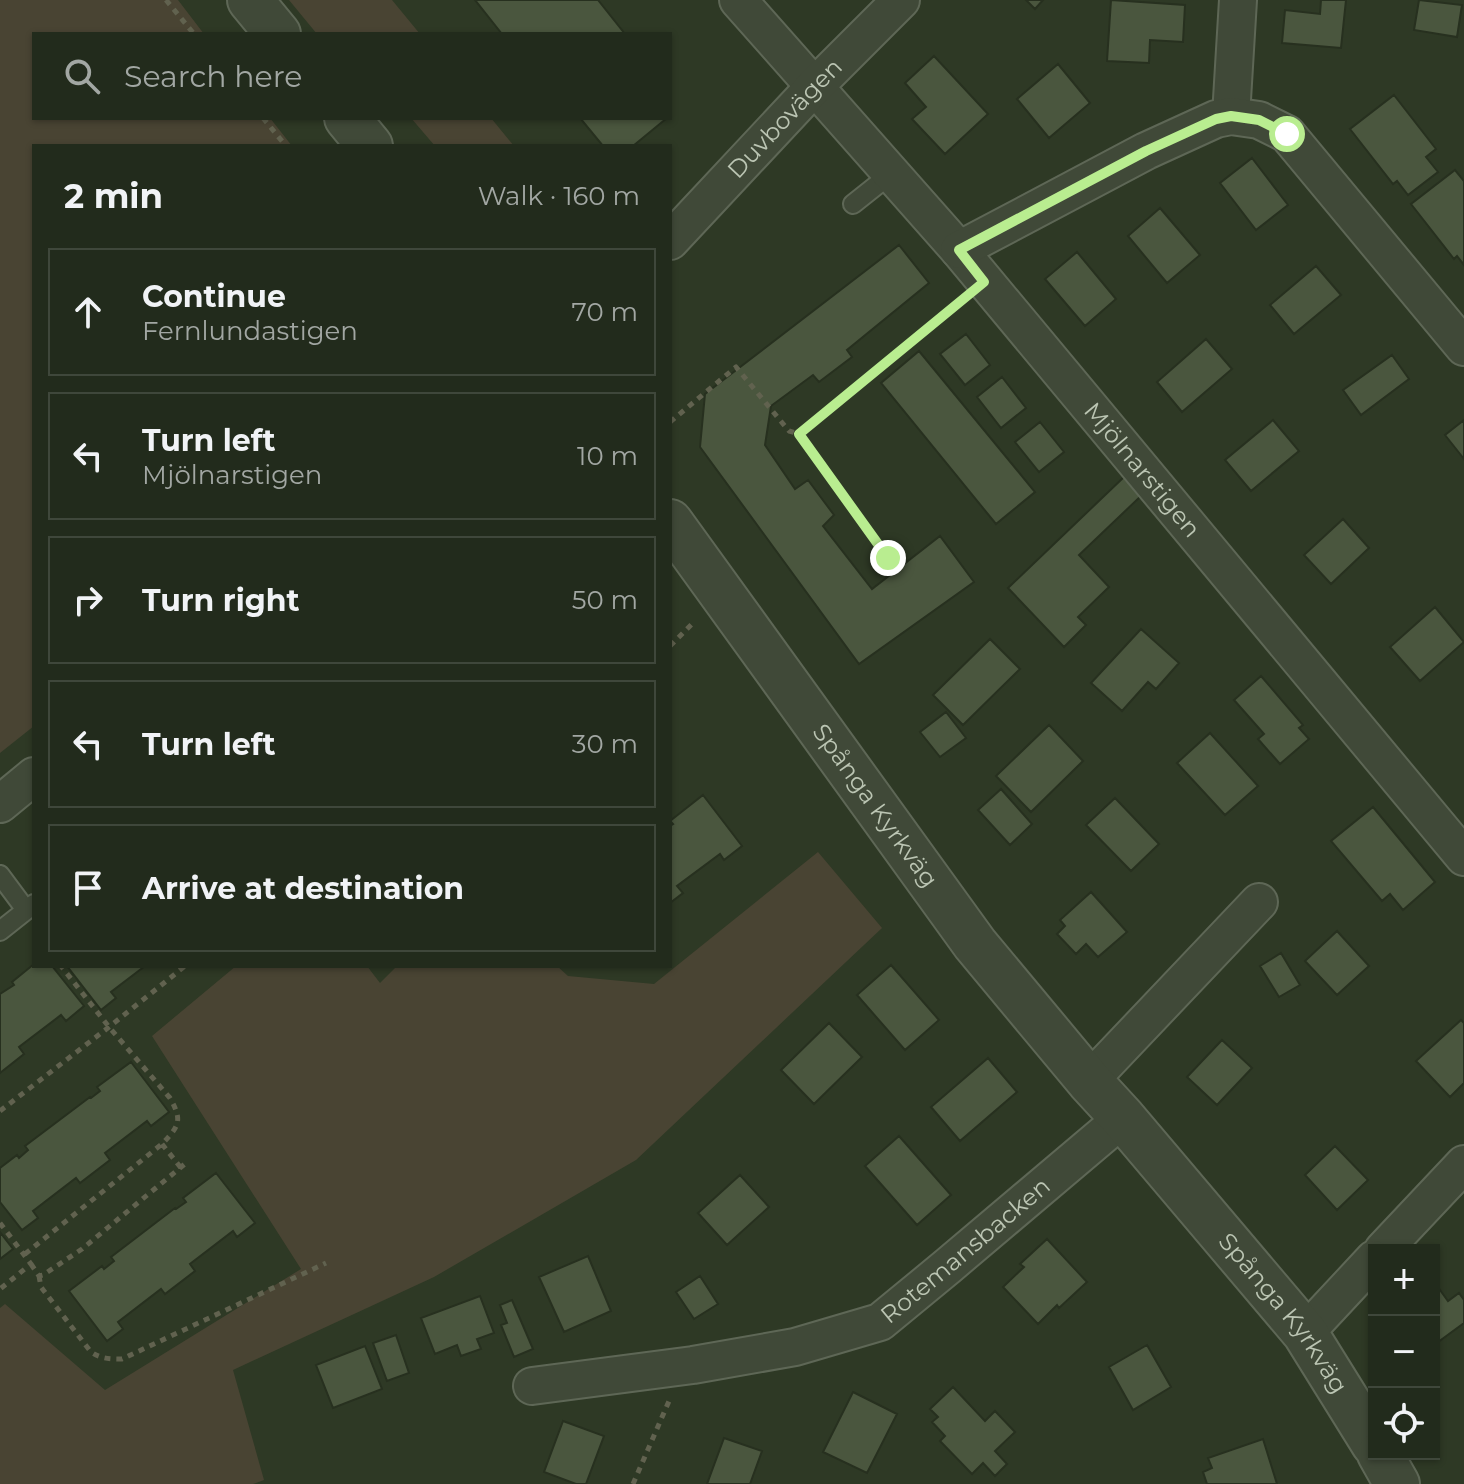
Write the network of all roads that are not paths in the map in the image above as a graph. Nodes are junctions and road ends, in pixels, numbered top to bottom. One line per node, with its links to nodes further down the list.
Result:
1 (250, 0): 5 (street)
2 (738, 0): 6 (street, Mjölnarstigen)
3 (901, 0): 6 (street, Duvbovägen)
4 (1238, 0): 7 (street)
5 (276, 32)
6 (814, 87): 10 (street, Mjölnarstigen); 12 (street, Duvbovägen)
7 (1231, 116): 13 (street); 14 (street)
8 (349, 120): 9 (street)
9 (368, 144)
10 (892, 173): 11 (lane); 13 (street, Mjölnarstigen)
11 (853, 204)
12 (672, 239)
13 (959, 250): 18 (street, Mjölnarstigen)
14 (1464, 347)
15 (672, 525): 23 (street, Spånga Kyrkväg)
16 (32, 778): 17 (street)
17 (0, 804)
18 (1464, 857)
19 (0, 875): 21 (lane)
20 (1259, 902): 23 (street)
21 (30, 907): 22 (lane)
22 (0, 931)
23 (1089, 1081): 24 (street, Spånga Kyrkväg)
24 (1123, 1118): 28 (street, Spånga Kyrkväg); 29 (street, Rotemansbacken)
25 (1464, 1164): 26 (street)
26 (1389, 1244)
27 (1368, 1265): 28 (street)
28 (1305, 1333): 30 (street, Spånga Kyrkväg)
29 (532, 1386)
30 (1368, 1434)
31 (1383, 1460): 32 (street)
32 (1397, 1484)

